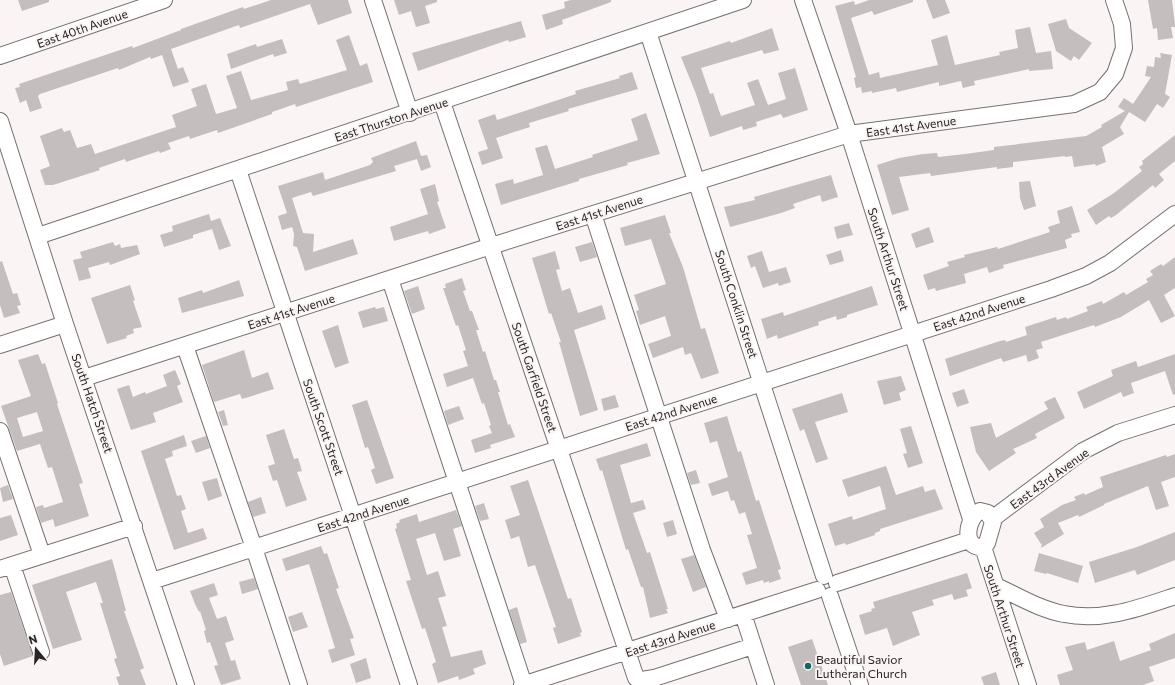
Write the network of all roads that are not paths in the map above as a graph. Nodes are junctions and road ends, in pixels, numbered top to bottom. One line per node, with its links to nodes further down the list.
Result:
1 (164, 0): 7 (street, East 40th Avenue)
2 (373, 0): 9 (street)
3 (743, 0): 6 (street, East Thurston Avenue)
4 (803, 0): 11 (street, South Arthur Street)
5 (1114, 0): 11 (street, East 41st Avenue)
6 (648, 32): 8 (street, East Thurston Avenue); 13 (street, South Conklin Street)
7 (0, 56)
8 (442, 102): 9 (street, East Thurston Avenue); 17 (street, South Garfield Street)
9 (410, 113): 12 (street, East Thurston Avenue)
10 (0, 121): 16 (street, South Hatch Street)
11 (849, 134): 13 (street, East 41st Avenue); 21 (street, South Arthur Street)
12 (238, 170): 16 (street, East Thurston Avenue); 19 (street, South Scott Street)
13 (697, 181): 14 (street, East 41st Avenue); 25 (street, South Conklin Street)
14 (592, 214): 17 (street, East 41st Avenue); 27 (street)
15 (1175, 214): 21 (street, East 42nd Avenue)
16 (38, 236): 20 (street, South Hatch Street)
17 (491, 246): 18 (street, East 41st Avenue); 29 (street, South Garfield Street)
18 (390, 279): 19 (street, East 41st Avenue); 30 (street)
19 (286, 313): 23 (street, East 41st Avenue); 31 (street, South Scott Street)
20 (65, 324): 22 (street); 24 (street, South Hatch Street)
21 (913, 334): 25 (street, East 42nd Avenue); 32 (street, South Arthur Street)
22 (0, 344)
23 (185, 346): 24 (street, East 41st Avenue); 36 (street)
24 (84, 378): 34 (street, South Hatch Street)
25 (763, 382): 27 (street, East 42nd Avenue); 40 (street, South Conklin Street)
26 (1175, 415): 33 (street, East 43rd Avenue)
27 (660, 416): 29 (street, East 42nd Avenue); 43 (street)
28 (0, 431): 37 (street)
29 (559, 449): 30 (street, East 42nd Avenue); 46 (street, South Garfield Street)
30 (457, 482): 31 (street, East 42nd Avenue); 51 (street)
31 (353, 516): 36 (street, East 42nd Avenue); 50 (street, South Scott Street)
32 (971, 519): 33 (street); 35 (street)
33 (992, 519): 35 (street)
34 (134, 526): 37 (street); 39 (street, South Hatch Street)
35 (976, 544): 40 (street, East 43rd Avenue); 41 (street, South Arthur Street)
36 (254, 548): 39 (street, East 42nd Avenue); 49 (street)
37 (42, 555): 38 (street)
38 (6, 567): 45 (street)
39 (152, 581): 48 (street, South Hatch Street)
40 (827, 586): 43 (street, East 43rd Avenue); 53 (street, South Conklin Street)
41 (996, 586): 42 (street); 54 (street, South Arthur Street)
42 (1175, 596)
43 (736, 616): 44 (street); 46 (street, East 43rd Avenue)
44 (754, 646): 47 (street); 52 (street)
45 (41, 652)
46 (626, 652): 47 (street, South Garfield Street); 51 (street, East 43rd Avenue)
47 (655, 681)
48 (186, 685)
49 (299, 685)
50 (409, 685)
51 (523, 685)
52 (766, 685)
53 (860, 685)
54 (1028, 685)

